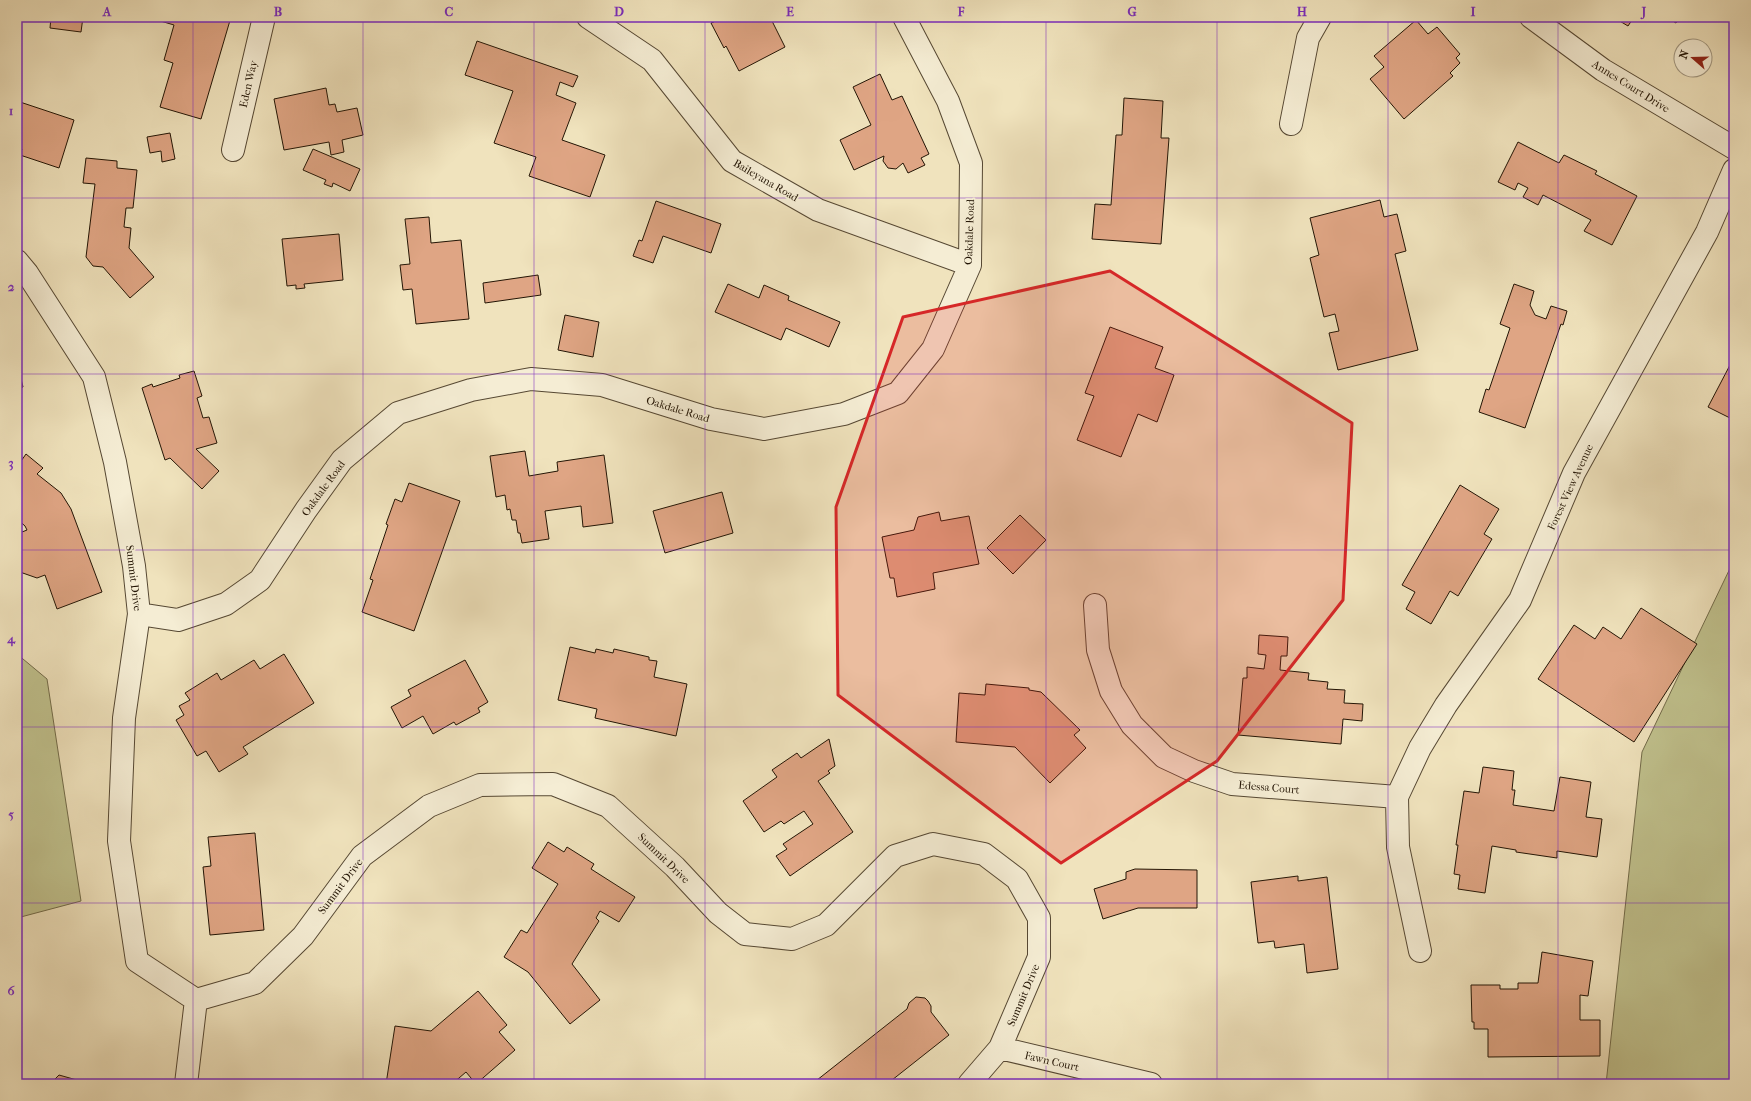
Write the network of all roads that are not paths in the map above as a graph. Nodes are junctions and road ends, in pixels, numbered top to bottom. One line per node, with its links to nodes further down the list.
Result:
1 (264, 17): 8 (street, Eden Way)
2 (588, 17): 11 (street, Baileyana Road)
3 (904, 17): 11 (street, Oakdale Road)
4 (1320, 17): 6 (street)
5 (1531, 17): 7 (street, Annes Court Drive)
6 (1291, 124)
7 (1734, 148)
8 (233, 150)
9 (1734, 170): 14 (street, Forest View Avenue)
10 (17, 261): 13 (street, Summit Drive)
11 (970, 266): 13 (street, Oakdale Road)
12 (1094, 605): 14 (street, Edessa Court)
13 (140, 614): 16 (street, Summit Drive)
14 (1397, 797): 15 (street)
15 (1420, 951)
16 (196, 1000): 17 (street, Summit Drive); 18 (street)
17 (1000, 1048): 19 (street, Summit Drive); 20 (street, Fawn Court)
18 (186, 1084)
19 (969, 1084)
20 (1151, 1084)

